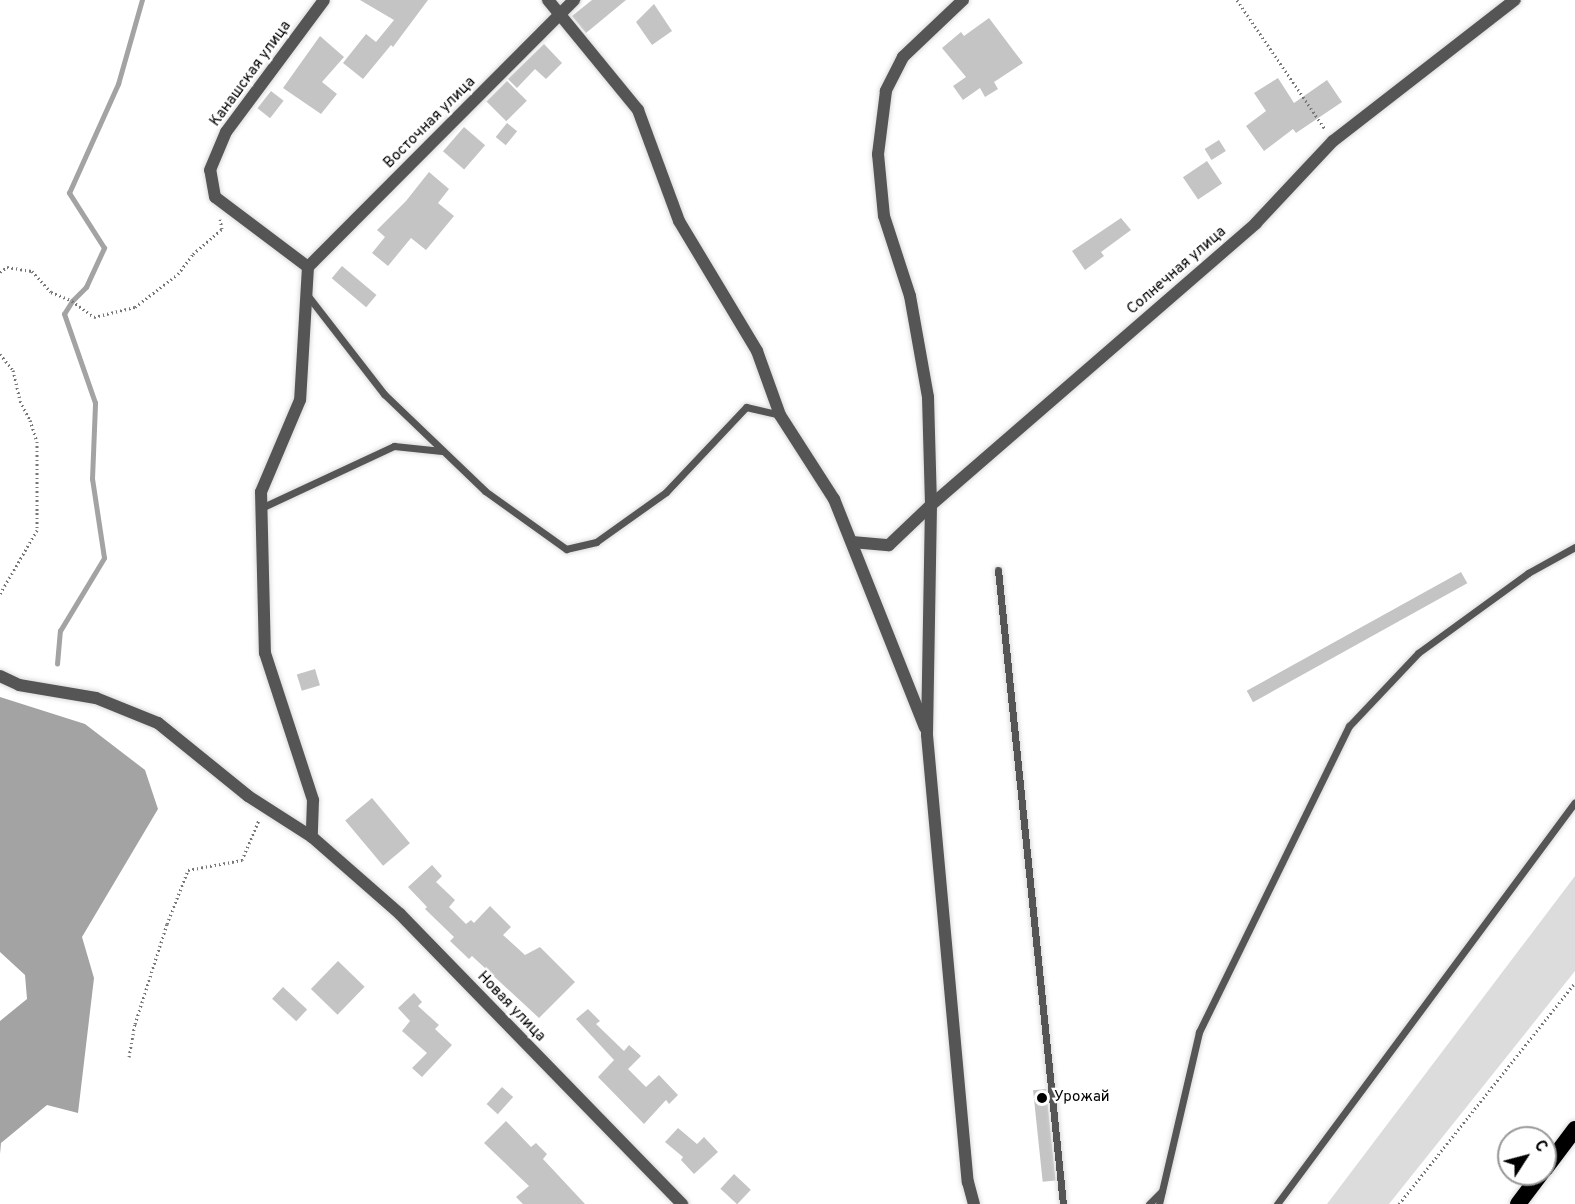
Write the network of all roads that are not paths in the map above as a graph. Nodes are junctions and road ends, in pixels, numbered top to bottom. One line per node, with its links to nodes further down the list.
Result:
1 (324, 0): 7 (street, Канашская улица)
2 (548, 0): 6 (street)
3 (574, 0): 6 (street, Восточная улица)
4 (963, 0): 11 (street)
5 (1515, 0): 11 (street, Солнечная улица)
6 (561, 13): 7 (street, Восточная улица); 9 (street)
7 (308, 267): 8 (street)
8 (306, 294): 10 (lane); 12 (street)
9 (780, 415): 10 (lane); 13 (street)
10 (443, 451): 12 (lane)
11 (931, 505): 13 (street, Солнечная улица); 17 (street)
12 (261, 508): 19 (street)
13 (852, 542): 17 (street)
14 (1575, 546): 23 (lane)
15 (998, 570): 26 (lane)
16 (0, 676): 19 (street, Новая улица)
17 (927, 735): 25 (street)
18 (1575, 802): 29 (lane)
19 (312, 837): 24 (street, Новая улица)
20 (1575, 1129): 21 (highway)
21 (1557, 1153)
22 (1532, 1186): 30 (highway)
23 (1163, 1189): 27 (lane); 28 (lane)
24 (682, 1204)
25 (974, 1204)
26 (1063, 1204)
27 (1149, 1204)
28 (1159, 1204)
29 (1277, 1204)
30 (1518, 1204)

